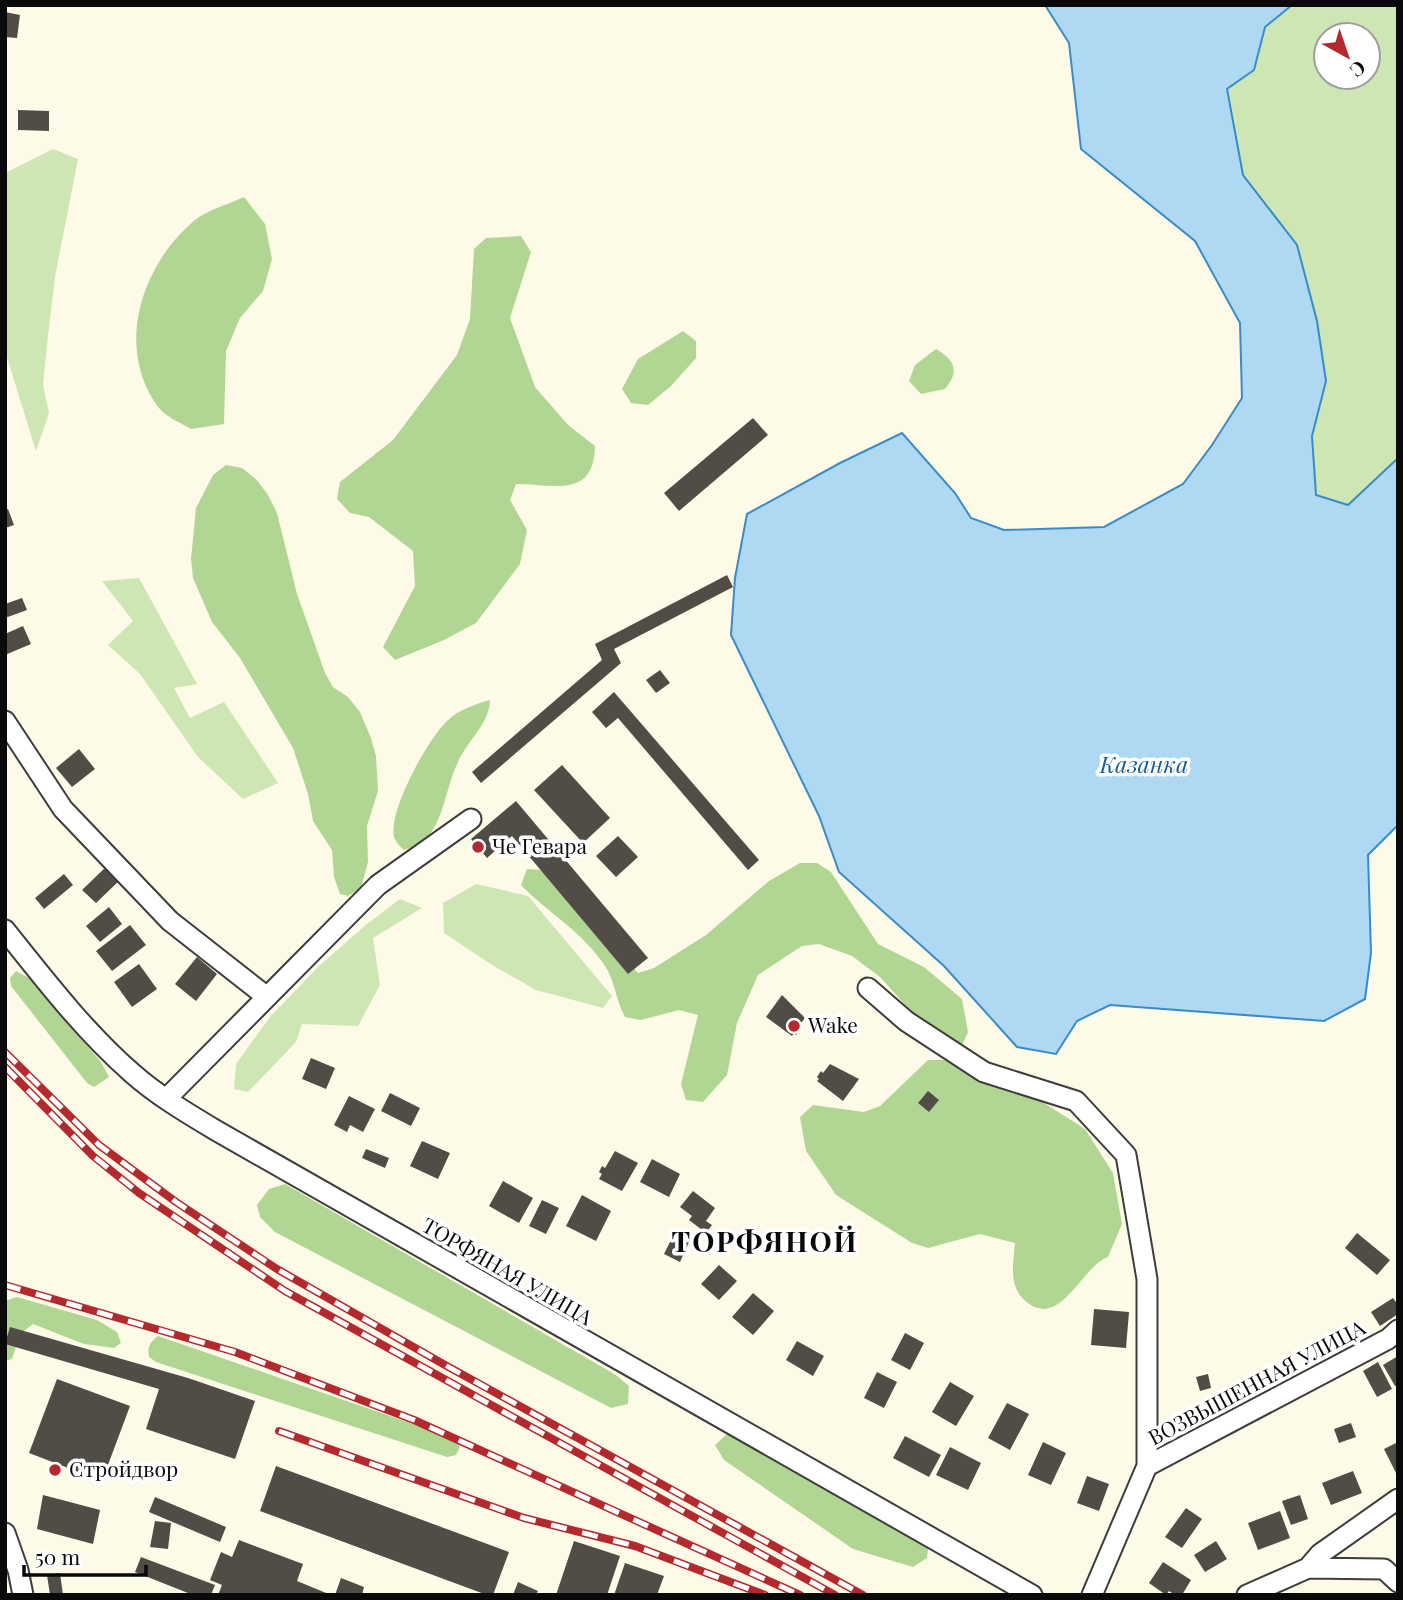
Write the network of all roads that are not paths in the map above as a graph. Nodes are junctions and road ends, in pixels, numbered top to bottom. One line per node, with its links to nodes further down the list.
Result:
1 (5, 721): 5 (street)
2 (471, 819): 5 (street)
3 (5, 930): 6 (street, ТОРФЯНАЯ УЛИЦА)
4 (868, 988): 8 (street)
5 (267, 997): 6 (street)
6 (166, 1100): 14 (street, ТОРФЯНАЯ УЛИЦА)
7 (1398, 1330): 8 (street, ВОЗВЫШЕННАЯ УЛИЦА)
8 (1147, 1466): 15 (street, ВОЗВЫШЕННАЯ УЛИЦА)
9 (1398, 1499): 11 (street)
10 (5, 1533): 13 (street)
11 (1308, 1568): 12 (street); 16 (street)
12 (1398, 1582)
13 (23, 1595)
14 (1032, 1595)
15 (1092, 1595)
16 (1247, 1595)

